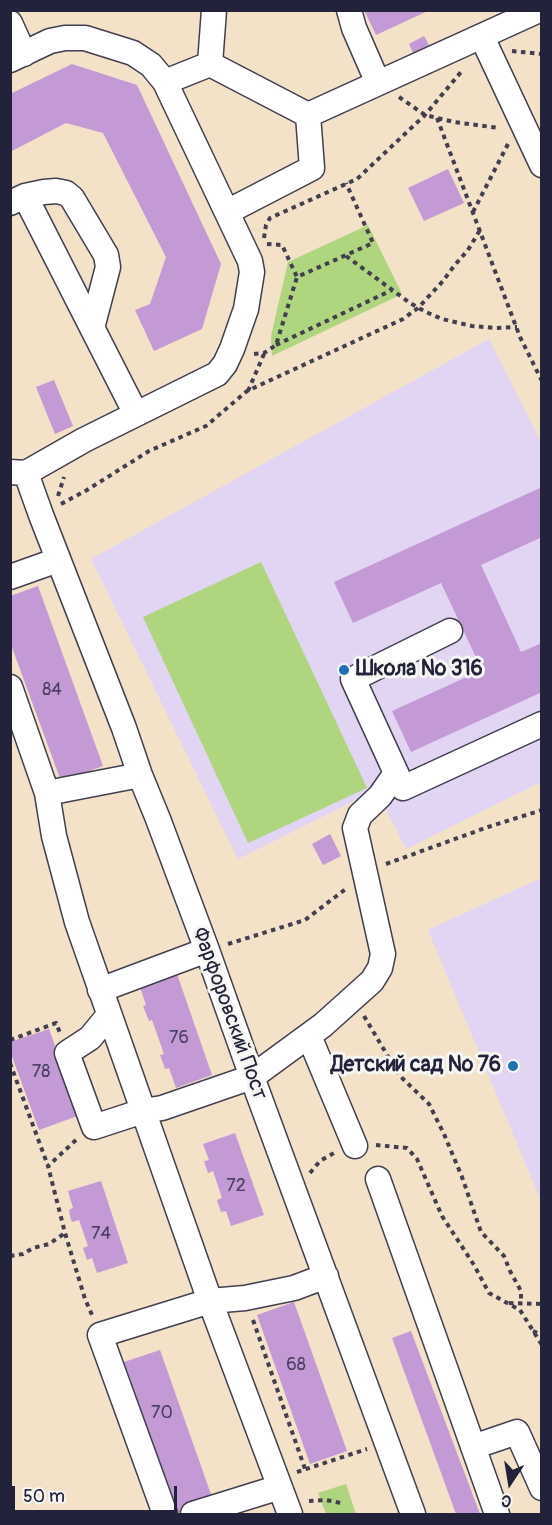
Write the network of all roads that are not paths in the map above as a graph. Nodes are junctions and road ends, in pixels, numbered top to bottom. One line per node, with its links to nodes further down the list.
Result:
1 (214, 10): 7 (street)
2 (349, 10): 9 (street)
3 (539, 10): 5 (street)
4 (10, 23): 6 (street)
5 (484, 41): 9 (street); 11 (street)
6 (17, 57): 8 (street)
7 (210, 64): 8 (street); 10 (street)
8 (165, 82): 13 (street)
9 (378, 83): 10 (street)
10 (308, 115): 13 (street)
11 (542, 165)
12 (18, 200): 14 (street); 14 (street)
13 (227, 212): 15 (street)
14 (92, 328): 15 (street)
15 (136, 414): 16 (street)
16 (18, 473): 17 (street, Фарфоровский Пост)
17 (58, 560): 18 (street); 23 (street, Фарфоровский Пост)
18 (10, 577)
19 (450, 631): 22 (street)
20 (10, 687): 24 (street)
21 (542, 724): 22 (street)
22 (396, 773): 28 (street)
23 (140, 775): 24 (street); 25 (street, Фарфоровский Пост)
24 (47, 793): 26 (street)
25 (207, 950): 26 (street); 29 (street, Фарфоровский Пост)
26 (100, 990): 27 (street)
27 (109, 1015): 30 (street); 30 (street)
28 (309, 1036): 29 (street); 31 (street)
29 (252, 1077): 30 (street); 33 (street, Фарфоровский Пост)
30 (143, 1111): 34 (street)
31 (356, 1146)
32 (378, 1179): 35 (street)
33 (326, 1276): 34 (street); 40 (street, Фарфоровский Пост)
34 (210, 1300): 37 (street); 38 (street)
35 (473, 1447): 36 (street); 41 (street)
36 (542, 1488)
37 (283, 1496): 39 (street)
38 (165, 1515)
39 (193, 1515)
40 (413, 1515)
41 (497, 1515)

